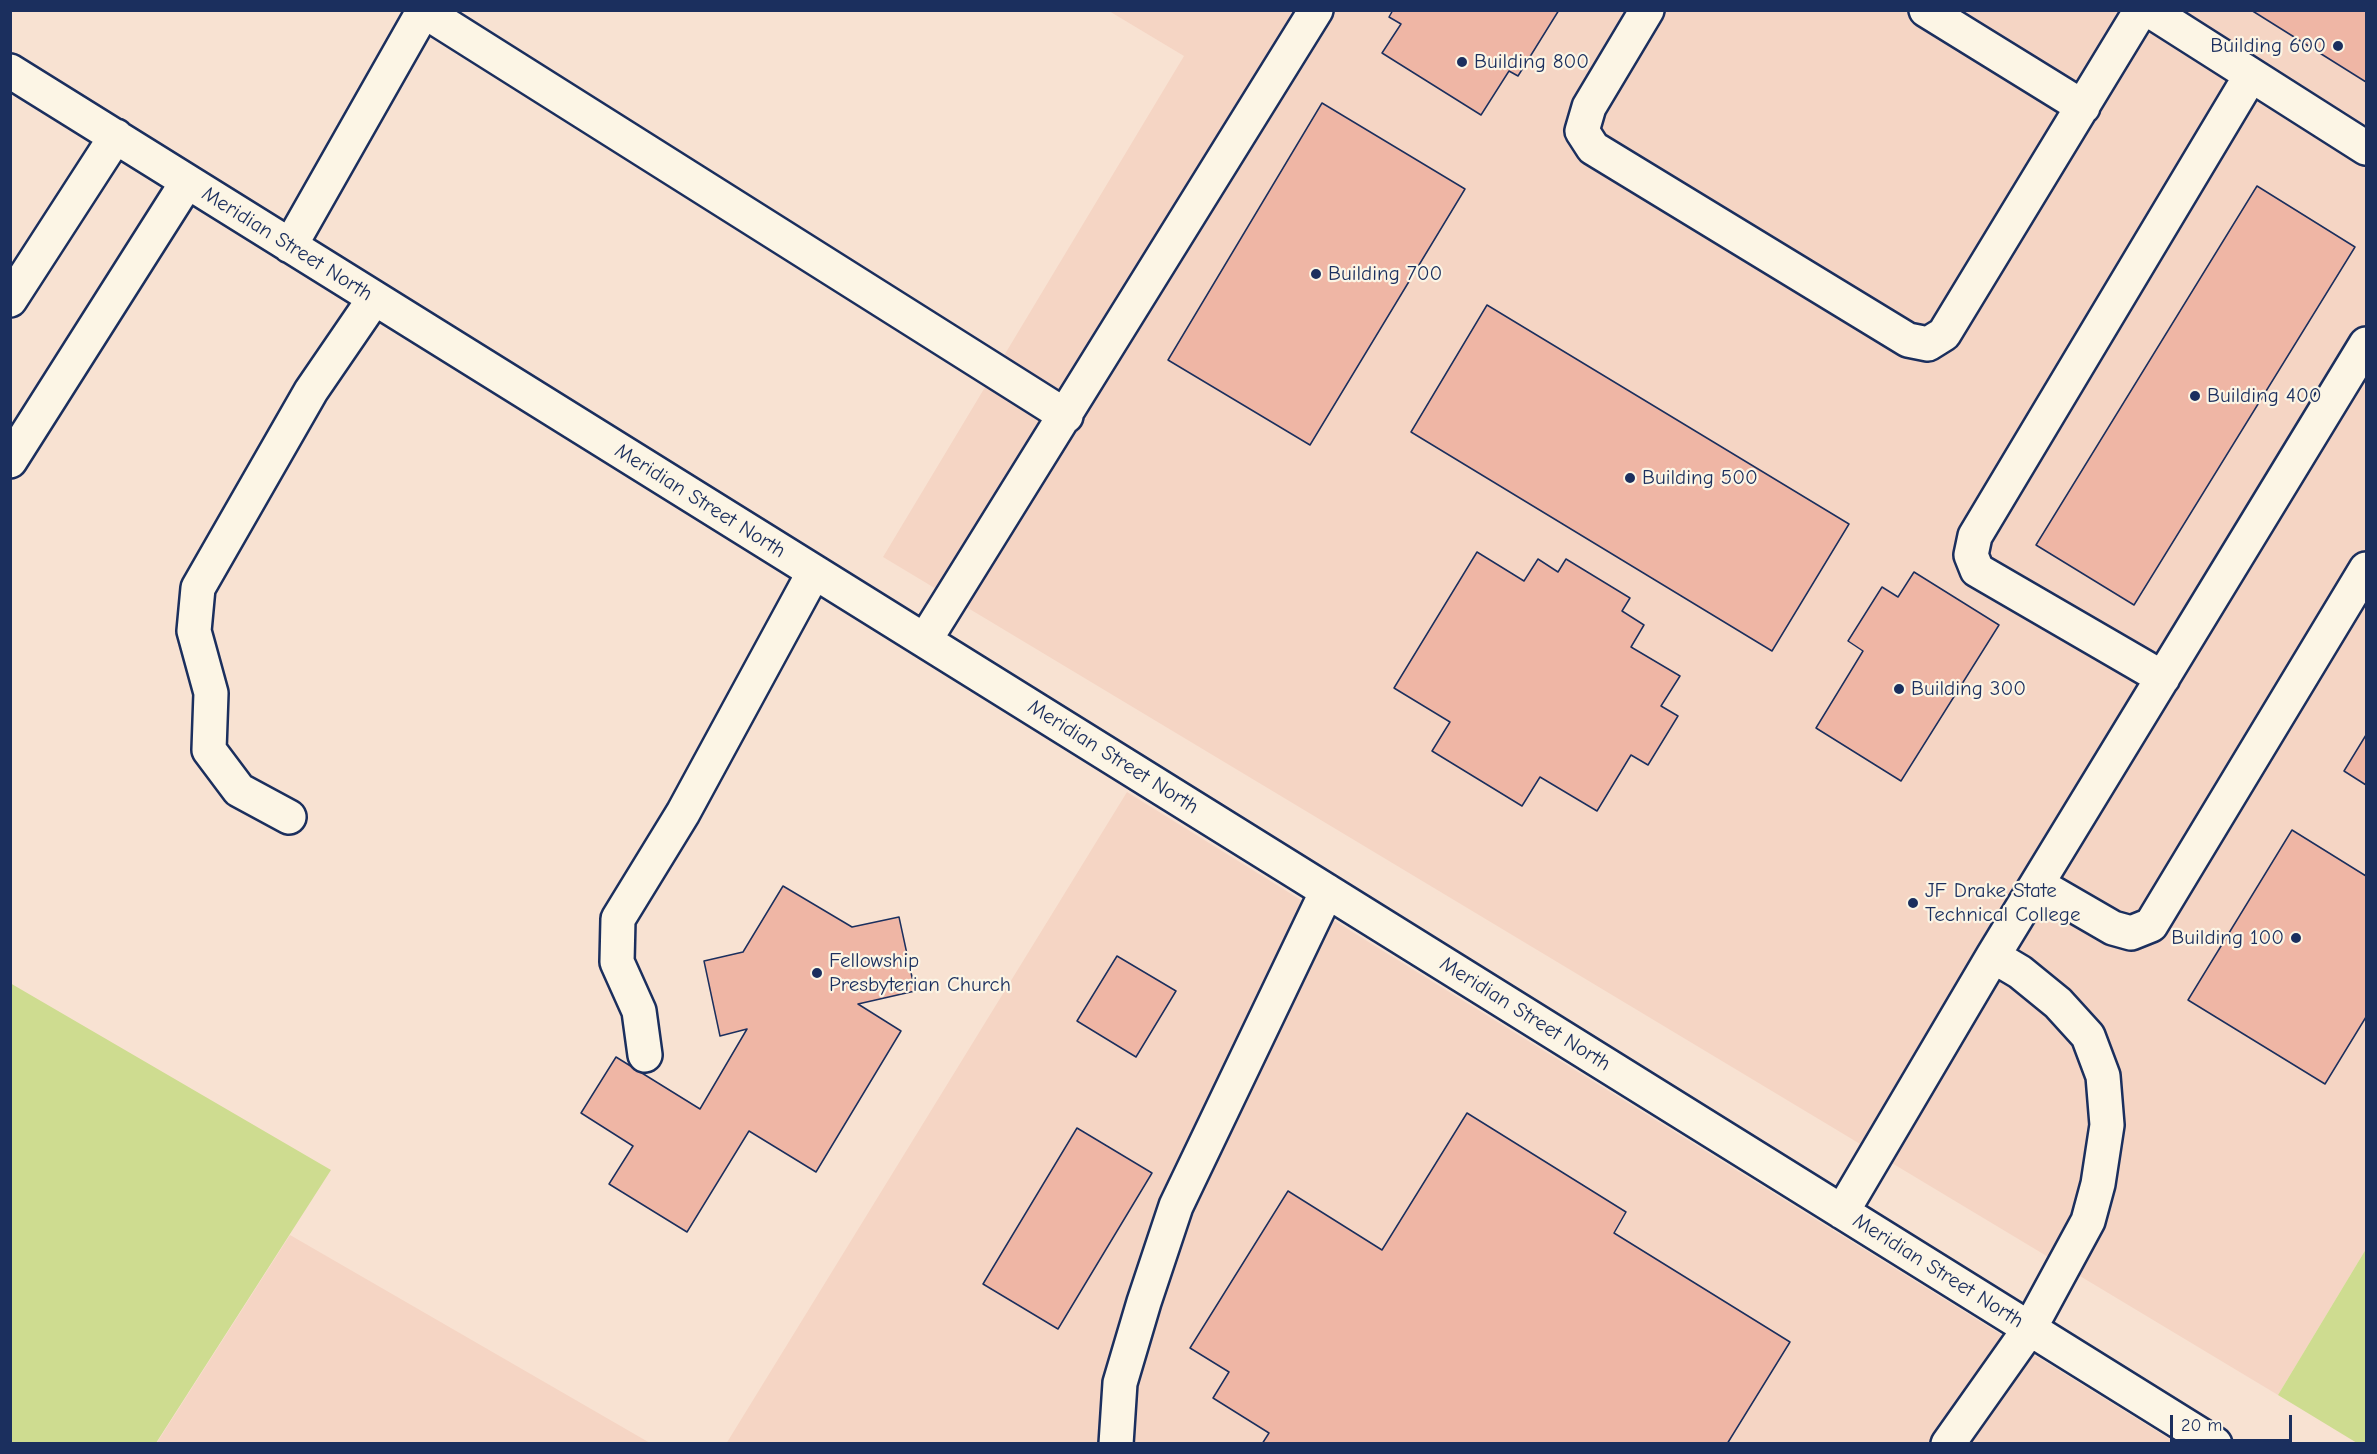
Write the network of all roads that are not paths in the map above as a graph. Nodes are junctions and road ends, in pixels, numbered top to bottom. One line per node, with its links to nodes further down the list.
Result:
1 (1316, 10): 17 (street)
2 (1647, 10): 9 (street)
3 (1926, 10): 9 (street)
4 (2141, 10): 9 (street)
5 (2149, 10): 8 (street)
6 (424, 11): 13 (street); 17 (street)
7 (10, 71): 10 (street, Meridian Street North)
8 (2251, 75): 11 (street); 22 (street)
9 (2083, 108)
10 (116, 136): 12 (street, Meridian Street North); 15 (street)
11 (2367, 148)
12 (187, 182): 13 (street, Meridian Street North); 18 (street)
13 (290, 246): 14 (street, Meridian Street North)
14 (374, 299): 20 (street, Meridian Street North); 23 (street)
15 (10, 300)
16 (2367, 344): 22 (street)
17 (1066, 416): 21 (street)
18 (10, 461)
19 (2367, 569): 24 (street)
20 (814, 572): 21 (street, Meridian Street North); 27 (street)
21 (925, 640): 25 (street, Meridian Street North)
22 (2163, 678): 24 (street)
23 (289, 817)
24 (2037, 884): 26 (street)
25 (1327, 891): 28 (street, Meridian Street North); 30 (street)
26 (1993, 956): 28 (street); 29 (street)
27 (645, 1055)
28 (1842, 1212): 29 (street, Meridian Street North)
29 (2030, 1328): 31 (street); 32 (street, Meridian Street North)
30 (1116, 1443)
31 (1948, 1443)
32 (2215, 1443)

